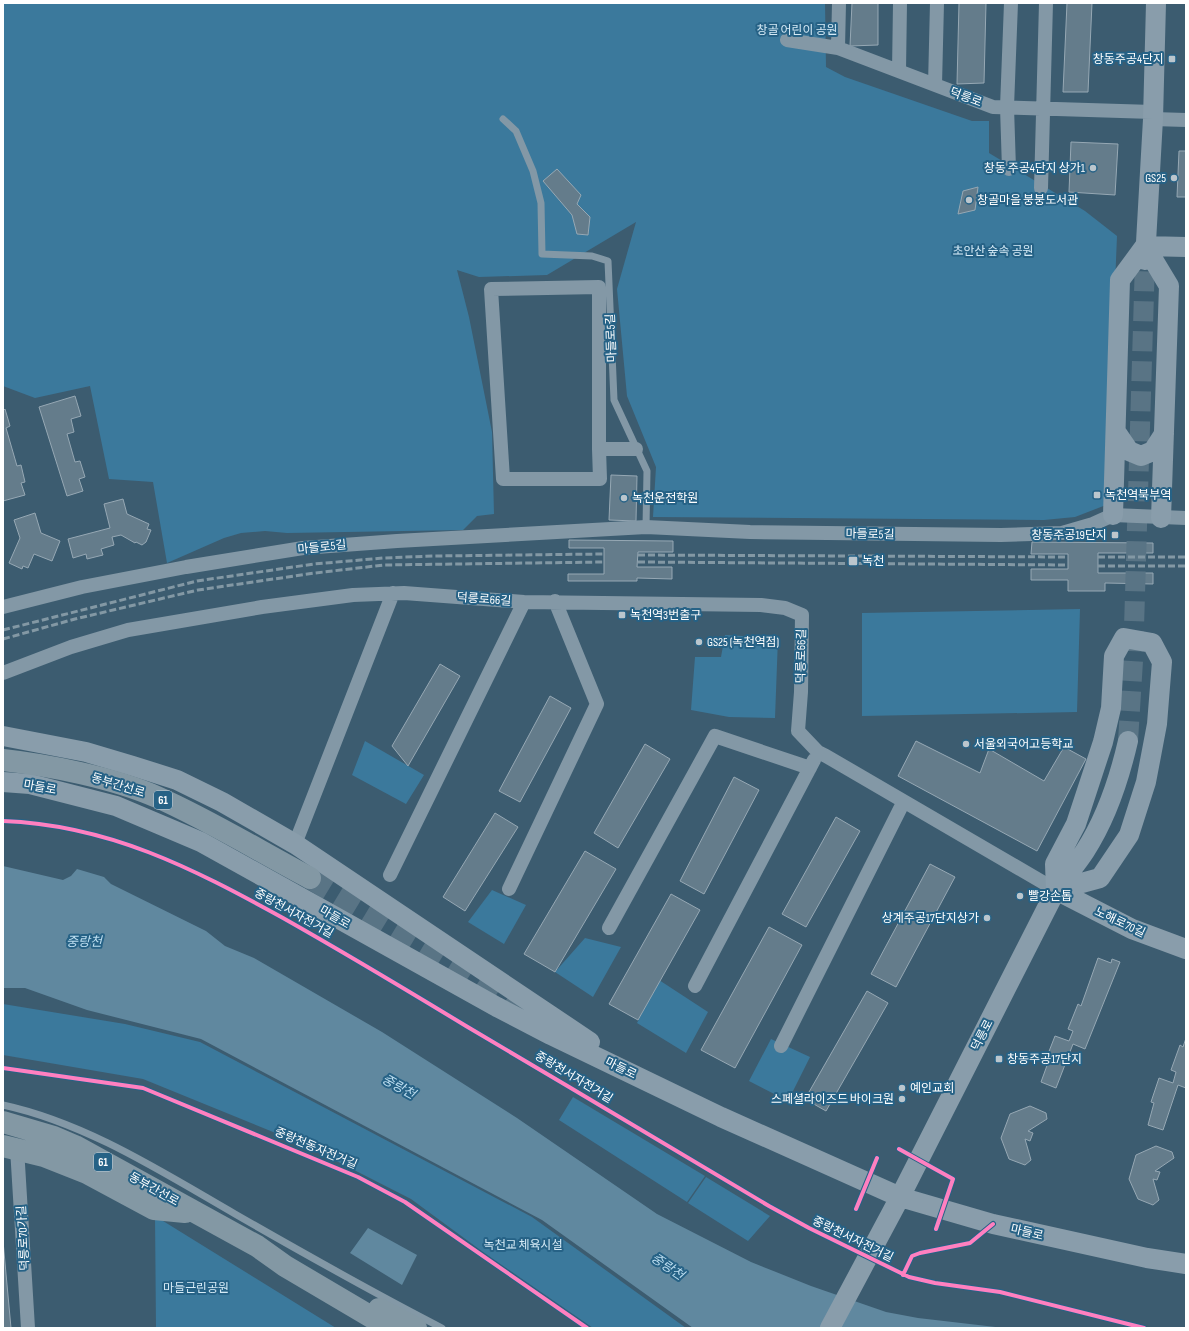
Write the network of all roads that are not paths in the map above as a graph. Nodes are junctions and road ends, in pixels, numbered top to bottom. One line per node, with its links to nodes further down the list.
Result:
1 (839, 3): 8 (street)
2 (900, 3): 9 (street)
3 (937, 3): 10 (street)
4 (1011, 3): 11 (street)
5 (1046, 3): 12 (street)
6 (1156, 3): 13 (main road)
7 (788, 40): 8 (street, 덕릉로)
8 (838, 48): 9 (street, 덕릉로)
9 (899, 71): 10 (street, 덕릉로)
10 (935, 85): 11 (street, 덕릉로)
11 (1008, 107): 12 (street, 덕릉로); 16 (street)
12 (1043, 108): 13 (street, 덕릉로); 17 (street)
13 (1153, 115): 15 (street, 덕릉로); 19 (main road)
14 (503, 119): 23 (lane, 마들로5길)
15 (1186, 120)
16 (1009, 169)
17 (1041, 188)
18 (1186, 247): 19 (main road)
19 (1145, 253): 20 (main road); 21 (main road)
20 (1116, 432): 21 (main road); 24 (main road)
21 (1164, 434): 25 (main road)
22 (599, 448): 22 (street); 23 (street)
23 (636, 449): 27 (lane, 마들로5길)
24 (1113, 515): 25 (street); 27 (street, 마들로5길)
25 (1161, 518): 26 (street)
26 (1186, 518)
27 (646, 527): 31 (street, 마들로5길)
28 (393, 593): 30 (street, 덕릉로66길); 32 (street, 덕릉로66길); 40 (street)
29 (555, 601): 30 (street, 덕릉로66길); 35 (street, 덕릉로66길); 43 (street)
30 (524, 602): 41 (street)
31 (3, 607)
32 (3, 674)
33 (3, 736): 40 (main road, 마들로)
34 (1128, 741): 44 (main road, 덕릉로)
35 (818, 752): 37 (street); 39 (street, 덕릉로66길)
36 (3, 760): 42 (highway, 동부간선로 / 61)
37 (810, 768): 46 (street); 49 (street)
38 (3, 782): 47 (main road, 마들로)
39 (903, 803): 44 (street, 덕릉로66길); 50 (street)
40 (295, 844): 45 (main road, 마들로)
41 (390, 875)
42 (310, 878)
43 (509, 889)
44 (1056, 890): 44 (main road); 48 (main road, 노해로70길); 55 (main road, 덕릉로)
45 (393, 910): 47 (main road); 51 (main road, 마들로)
46 (609, 928)
47 (370, 937): 51 (main road, 마들로)
48 (1186, 949)
49 (695, 986)
50 (781, 1046)
51 (655, 1085): 55 (main road, 마들로)
52 (3, 1104): 64 (lane)
53 (3, 1122): 56 (highway, 동부간선로 / 61)
54 (10, 1147): 56 (highway); 60 (street, 덕릉로70가길)
55 (900, 1197): 58 (main road, 마들로); 65 (main road, 덕릉로)
56 (198, 1214): 57 (highway, 동부간선로 / 61)
57 (257, 1246): 59 (highway, 동부간선로 / 61); 63 (highway, 동부간선로 / 61)
58 (1186, 1264)
59 (298, 1274): 61 (highway); 62 (highway, 동부간선로 / 61)
60 (28, 1328)
61 (368, 1328)
62 (390, 1328)
63 (416, 1328)
64 (442, 1328)
65 (830, 1328)

